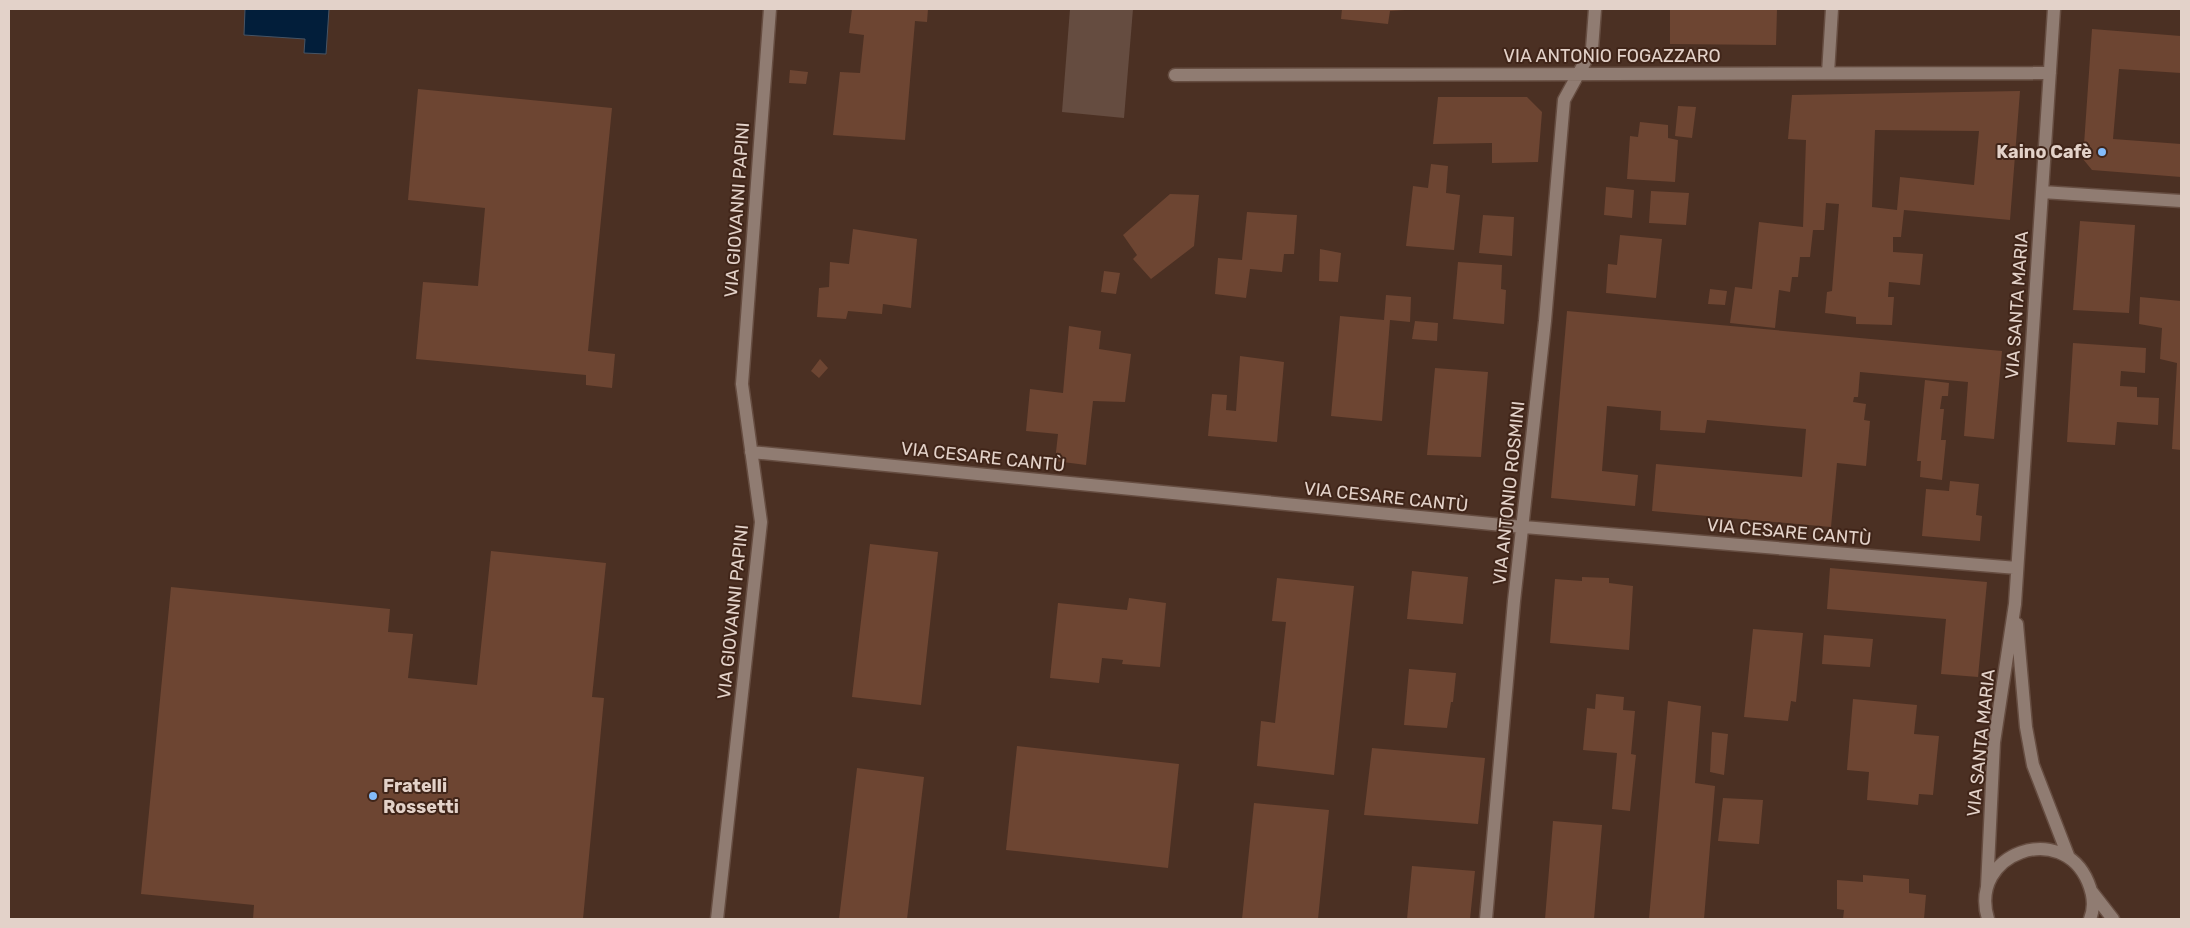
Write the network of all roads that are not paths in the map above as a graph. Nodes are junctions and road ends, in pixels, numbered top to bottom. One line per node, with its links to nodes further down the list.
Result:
1 (770, 9): 11 (street, VIA GIOVANNI PAPINI)
2 (1595, 9): 7 (street, VIA ANTONIO ROSMINI)
3 (1832, 9): 5 (street)
4 (2054, 9): 6 (street, VIA SANTA MARIA)
5 (1828, 73): 6 (street, VIA ANTONIO FOGAZZARO); 7 (street, VIA ANTONIO FOGAZZARO)
6 (2050, 73): 9 (street, VIA SANTA MARIA)
7 (1578, 74): 8 (street, VIA ANTONIO FOGAZZARO); 12 (street, VIA ANTONIO ROSMINI)
8 (1175, 75)
9 (2042, 192): 10 (street); 13 (street, VIA SANTA MARIA)
10 (2181, 201)
11 (751, 452): 12 (street, VIA CESARE CANTÙ); 19 (street, VIA GIOVANNI PAPINI)
12 (1523, 528): 13 (street, VIA CESARE CANTÙ); 20 (street, VIA ANTONIO ROSMINI)
13 (2017, 568): 14 (street, VIA SANTA MARIA)
14 (2015, 604): 15 (street, VIA SANTA MARIA); 16 (street, VIA SANTA MARIA)
15 (2069, 858): 16 (street, VIA SANTA MARIA); 17 (street, VIA SANTA MARIA)
16 (1987, 887): 18 (street, VIA SANTA MARIA)
17 (2092, 892): 21 (street, VIA SANTA MARIA); 22 (street)
18 (1986, 916)
19 (717, 919)
20 (1486, 919)
21 (2090, 919)
22 (2113, 919)

